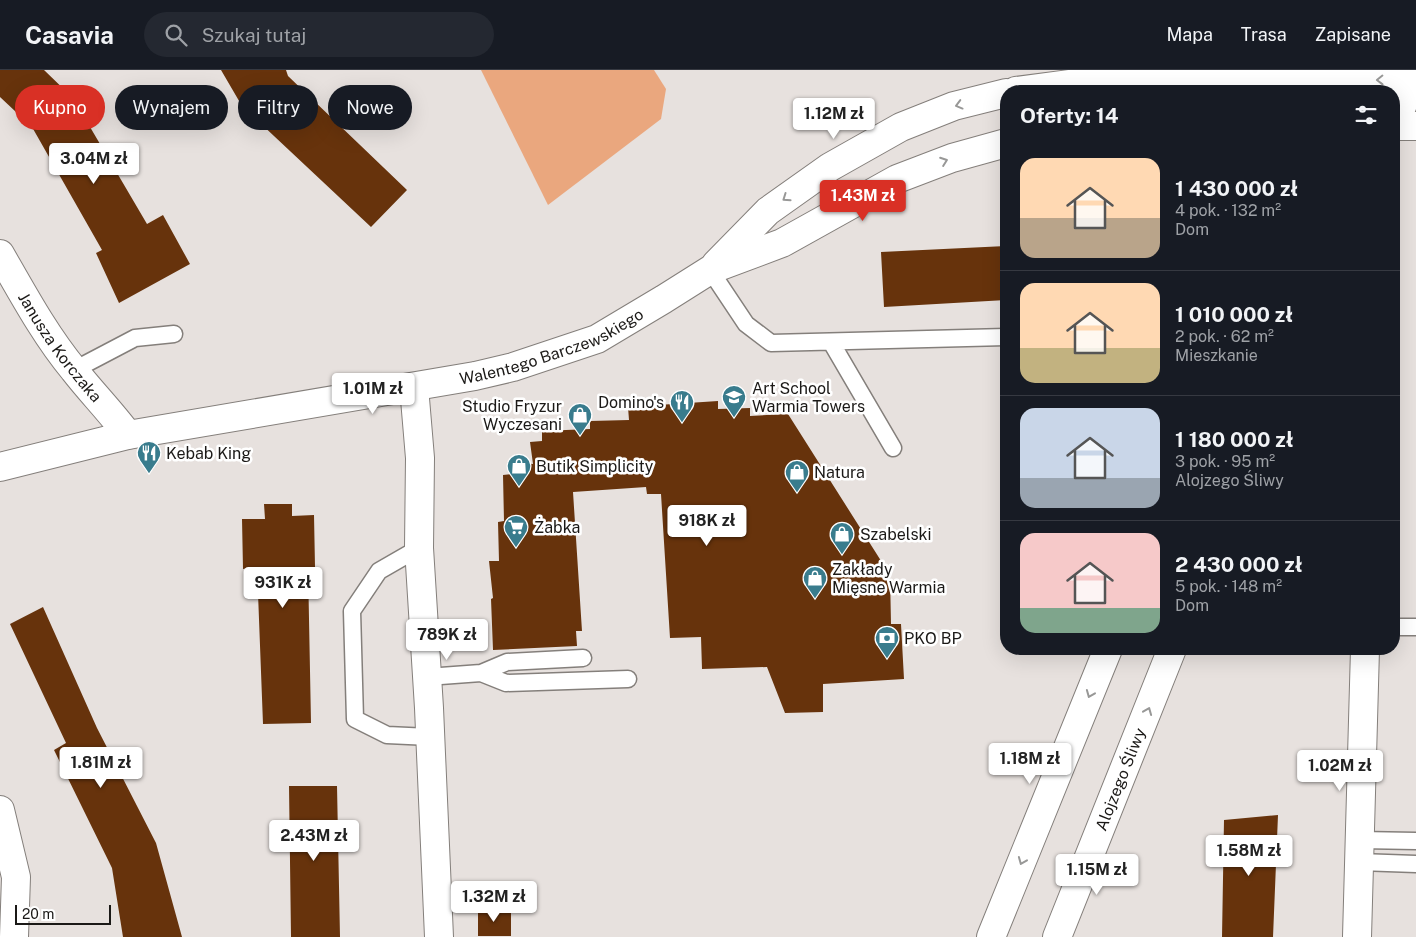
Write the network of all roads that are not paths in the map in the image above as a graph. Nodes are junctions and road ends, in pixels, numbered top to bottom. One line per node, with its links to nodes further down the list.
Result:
1 (1005, 70): 4 (street)
2 (1415, 76): 3 (street, one-way to 3); 7 (street)
3 (1348, 81): 5 (street)
4 (1007, 85)
5 (1062, 85)
6 (1000, 94): 12 (street, Walentego Barczewskiego, one-way to 12)
7 (1400, 112)
8 (1416, 126): 9 (street)
9 (1400, 127)
10 (1000, 145): 12 (street, Walentego Barczewskiego, one-way to 10)
11 (0, 254): 16 (street, Janusza Korczaka)
12 (710, 270): 15 (lane); 17 (street, Walentego Barczewskiego)
13 (174, 334): 16 (lane)
14 (1000, 337): 15 (lane)
15 (831, 342): 19 (lane)
16 (74, 370): 18 (street, Janusza Korczaka)
17 (414, 387): 18 (street, Walentego Barczewskiego); 21 (street)
18 (128, 434): 20 (street, Walentego Barczewskiego)
19 (894, 448)
20 (0, 467)
21 (419, 548): 29 (street); 31 (lane)
22 (1400, 627): 23 (lane)
23 (1416, 627)
24 (1106, 655): 38 (street, one-way to 38)
25 (1170, 655): 39 (street, Alojzego Śliwy, one-way to 25)
26 (1365, 655): 34 (street)
27 (583, 658): 28 (lane)
28 (481, 673): 29 (lane); 30 (lane)
29 (427, 677): 31 (street)
30 (628, 679)
31 (430, 738): 37 (street)
32 (0, 810): 36 (street)
33 (1416, 840): 34 (lane)
34 (1360, 851): 35 (lane); 40 (street)
35 (1416, 864)
36 (14, 937)
37 (439, 937)
38 (991, 937)
39 (1057, 937)
40 (1357, 937)

